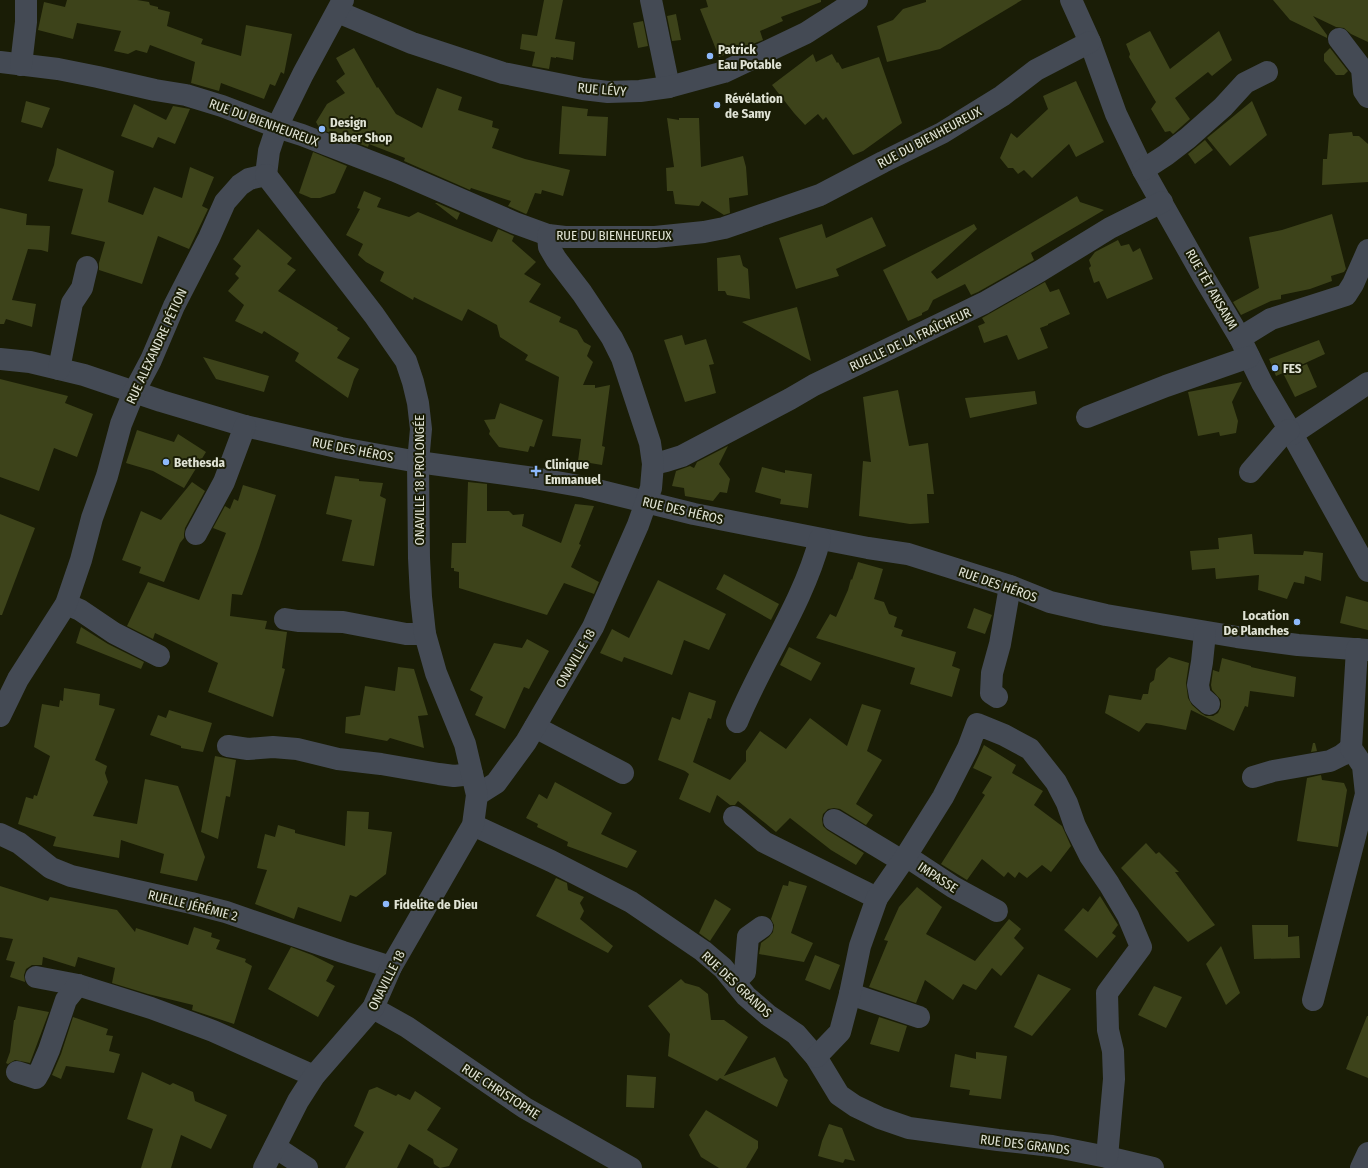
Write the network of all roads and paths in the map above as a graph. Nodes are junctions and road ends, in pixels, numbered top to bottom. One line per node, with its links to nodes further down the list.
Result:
1 (26, 0): 9 (street)
2 (651, 0): 11 (street)
3 (855, 0): 11 (street, RUE LÉVY)
4 (1071, 0): 7 (street, RUE TÈT ANSANM)
5 (341, 6): 11 (street, RUE LÉVY); 13 (street)
6 (1339, 39): 12 (street)
7 (1090, 42): 14 (street, RUE TÈT ANSANM); 17 (street, RUE DU BIENHEUREUX)
8 (0, 62): 9 (street, RUE DU BIENHEUREUX)
9 (22, 65): 13 (street, RUE DU BIENHEUREUX)
10 (1267, 72): 14 (street)
11 (668, 87)
12 (1368, 97)
13 (277, 127): 15 (street); 17 (street, RUE DU BIENHEUREUX)
14 (1143, 170): 16 (street, RUE TÈT ANSANM)
15 (266, 174): 24 (street, RUE ALEXANDRE PÉTION); 28 (street, ONAVILLE 18 PROLONGÉE)
16 (1162, 202): 20 (street, RUE TÈT ANSANM); 29 (street, RUELLE DE LA FRAÎCHEUR)
17 (548, 235): 29 (street, ONAVILLE 18)
18 (1368, 250): 20 (street)
19 (87, 268): 22 (street)
20 (1244, 347): 25 (street); 27 (street, RUE TÈT ANSANM)
21 (0, 359): 22 (street, RUE DES HÉROS)
22 (59, 369): 24 (street, RUE DES HÉROS)
23 (1368, 383): 27 (street)
24 (134, 392): 26 (street, RUE DES HÉROS); 36 (street, RUE ALEXANDRE PÉTION)
25 (1087, 417)
26 (245, 426): 28 (street, RUE DES HÉROS); 32 (street)
27 (1290, 432): 30 (street); 34 (street, RUE TÈT ANSANM)
28 (418, 462): 31 (street, RUE DES HÉROS); 39 (street, ONAVILLE 18 PROLONGÉE)
29 (653, 464): 31 (street, ONAVILLE 18)
30 (1250, 472)
31 (646, 502): 33 (street, RUE DES HÉROS); 46 (street, ONAVILLE 18)
32 (196, 534)
33 (820, 538): 35 (street, RUE DES HÉROS); 45 (street)
34 (1368, 572)
35 (1010, 586): 38 (street, RUE DES HÉROS); 42 (street)
36 (66, 604): 41 (street); 44 (street, RUE ALEXANDRE PÉTION)
37 (285, 619): 39 (street)
38 (1205, 633): 40 (street, RUE DES HÉROS); 43 (street)
39 (425, 634): 50 (street, ONAVILLE 18 PROLONGÉE)
40 (1362, 650): 48 (street)
41 (159, 656)
42 (997, 696)
43 (1209, 704)
44 (0, 716)
45 (737, 722)
46 (535, 727): 49 (street); 52 (street, ONAVILLE 18)
47 (228, 746): 50 (street)
48 (1351, 748): 51 (street); 66 (street)
49 (623, 773)
50 (472, 774): 52 (street, ONAVILLE 18 PROLONGÉE)
51 (1253, 777)
52 (477, 795): 55 (street, ONAVILLE 18 PROLONGÉE)
53 (734, 818): 58 (street)
54 (834, 820): 57 (street, IMPASSE)
55 (473, 825): 61 (street, ONAVILLE 18); 63 (street, RUE DES GRANDS)
56 (0, 834): 61 (street, RUELLE JÉRÉMIE 2)
57 (904, 859): 58 (street); 59 (street, IMPASSE); 74 (street)
58 (877, 898): 65 (street)
59 (997, 911)
60 (748, 930): 63 (street)
61 (391, 967): 67 (street, ONAVILLE 18)
62 (36, 977): 64 (street)
63 (735, 982): 69 (street, RUE DES GRANDS)
64 (78, 984): 70 (street); 71 (street)
65 (850, 994): 68 (street); 69 (street)
66 (1313, 1000)
67 (373, 1008): 71 (street, ONAVILLE 18); 77 (street, RUE CHRISTOPHE)
68 (919, 1017)
69 (816, 1056): 74 (street, RUE DES GRANDS)
70 (18, 1072)
71 (314, 1076): 72 (street, ONAVILLE 18)
72 (275, 1147): 75 (street, ONAVILLE 18); 76 (street)
73 (1368, 1153): 79 (street)
74 (1107, 1157): 78 (street, RUE DES GRANDS)
75 (264, 1168)
76 (307, 1168)
77 (631, 1168)
78 (1152, 1168)
79 (1361, 1168)

